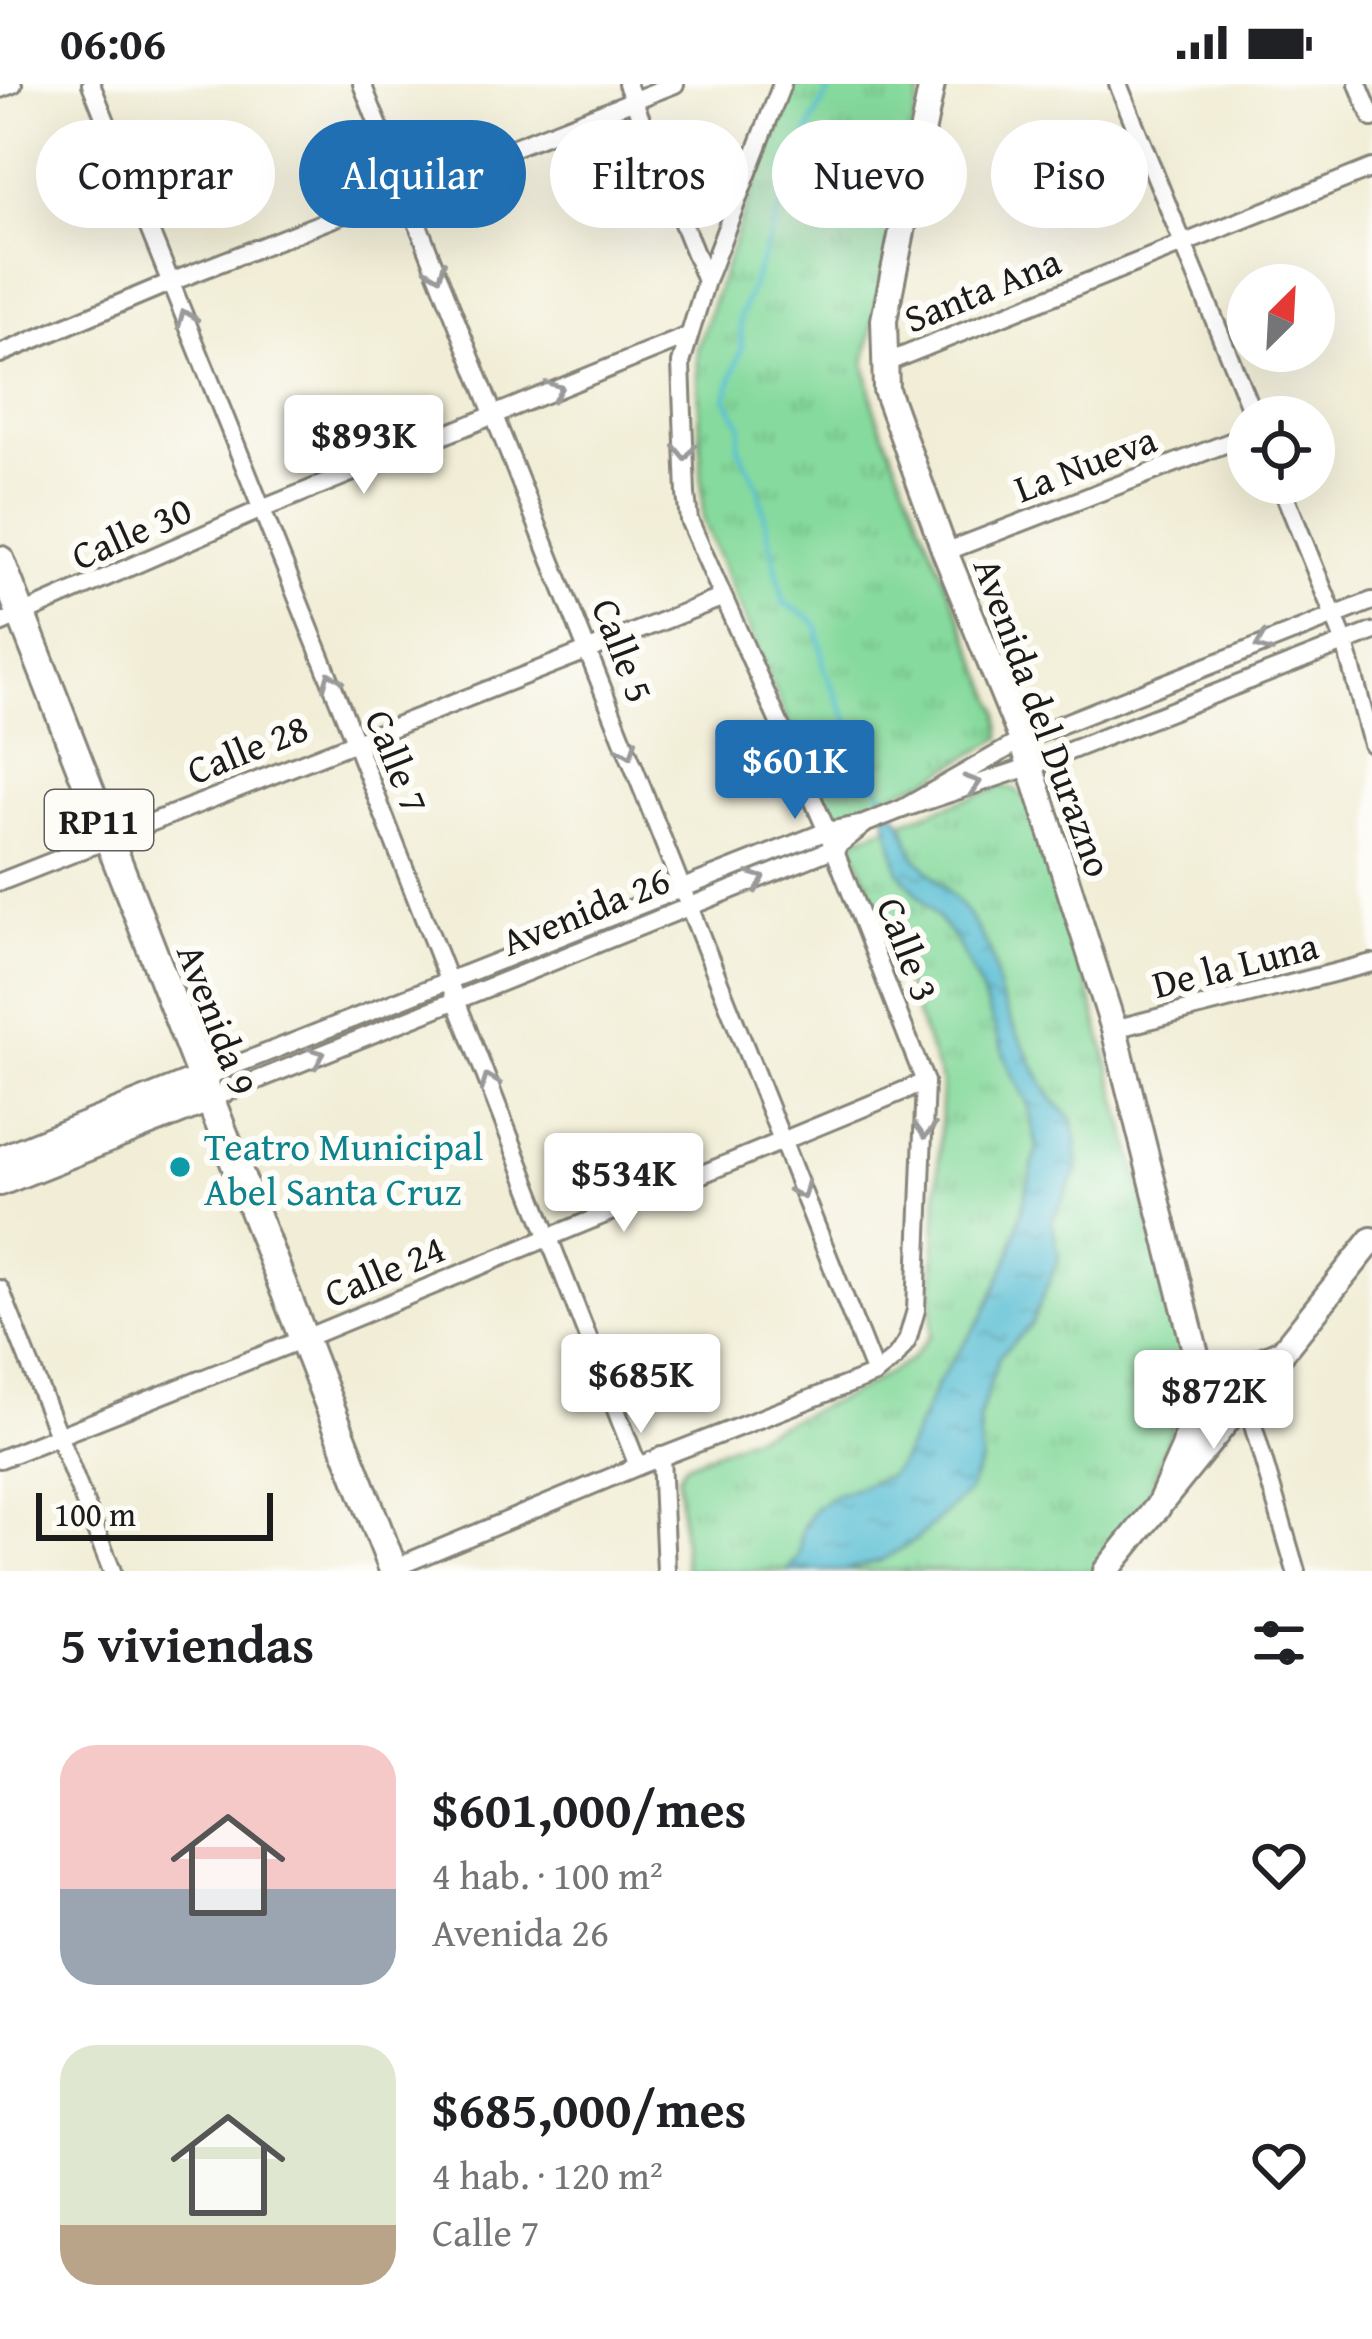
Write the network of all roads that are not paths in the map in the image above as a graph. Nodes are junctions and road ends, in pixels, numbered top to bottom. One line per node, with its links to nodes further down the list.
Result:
1 (13, 84): 9 (street)
2 (91, 84): 19 (street, Calle 7)
3 (362, 84): 12 (street, Calle 5)
4 (675, 84): 10 (street)
5 (782, 84): 18 (street, Calle 3)
6 (932, 84): 22 (main road, Avenida del Durazno)
7 (1118, 84): 17 (street)
8 (1358, 84): 11 (street)
9 (0, 89)
10 (630, 92): 13 (street); 18 (street)
11 (1372, 118)
12 (377, 120)
13 (526, 137)
14 (1372, 168): 17 (street, Santa Ana)
15 (309, 228): 19 (street)
16 (420, 228): 24 (street, Calle 5, one-way to 24)
17 (1186, 243): 22 (street, Santa Ana); 23 (street)
18 (706, 281): 20 (street, Calle 3)
19 (172, 282): 21 (street); 27 (street, Calle 7, one-way to 19)
20 (688, 336): 24 (street, Calle 30, one-way to 20); 30 (street, Calle 3, one-way to 30)
21 (0, 353)
22 (883, 364): 28 (main road, Avenida del Durazno)
23 (1246, 396)
24 (495, 415): 27 (street, Calle 30); 36 (street, Calle 5)
25 (1227, 443): 28 (street, La Nueva)
26 (1288, 504): 32 (street)
27 (262, 509): 33 (street, Calle 30); 37 (street, Calle 7, one-way to 27)
28 (945, 552): 38 (main road, Avenida del Durazno)
29 (0, 560): 33 (main road, Avenida 9 / RP11)
30 (721, 598): 36 (street, Calle 28); 42 (street, Calle 3)
31 (1372, 601): 32 (street)
32 (1332, 616): 35 (street); 38 (street, one-way to 38)
33 (11, 620): 43 (main road, Avenida 9 / RP11)
34 (1372, 632): 35 (street)
35 (1345, 643): 39 (street); 40 (street)
36 (589, 649): 37 (street, Calle 28); 45 (street, Calle 5, one-way to 45)
37 (354, 740): 43 (street, Calle 28); 48 (street, Calle 7)
38 (1022, 740): 40 (main road, Avenida del Durazno); 41 (street)
39 (1372, 743)
40 (1030, 766): 41 (street, one-way to 40); 50 (main road, Avenida del Durazno)
41 (902, 809): 42 (street, Avenida 26)
42 (831, 840): 45 (street, Avenida 26); 46 (street, Avenida 26, one-way to 42); 51 (street, Calle 3)
43 (107, 841): 44 (street, Calle 28); 52 (main road, Avenida 9 / RP11)
44 (0, 882)
45 (681, 889): 46 (street, Calle 5); 48 (street, Avenida 26)
46 (688, 907): 49 (street, Avenida 26); 53 (street, Calle 5)
47 (1372, 963): 50 (street, De la Luna)
48 (449, 980): 49 (street, Calle 7); 52 (street, Avenida 26)
49 (457, 1000): 52 (street, Avenida 26, one-way to 49); 56 (street, Calle 7, one-way to 49)
50 (1114, 1029): 62 (main road, Avenida del Durazno)
51 (925, 1082): 53 (street, Calle 24); 61 (street, Calle 3, one-way to 61)
52 (204, 1089): 54 (main road, Avenida 26); 55 (main road, Avenida 26); 59 (main road, Avenida 9 / RP11)
53 (780, 1141): 56 (street, Calle 24); 61 (street, Calle 5, one-way to 61)
54 (0, 1159)
55 (0, 1184)
56 (550, 1237): 59 (street, Calle 24); 67 (street, Calle 7)
57 (1372, 1240): 60 (main road)
58 (0, 1289): 64 (street)
59 (303, 1340): 64 (street, Calle 24); 69 (main road, Avenida 9 / RP11)
60 (1283, 1352): 62 (main road); 63 (main road)
61 (874, 1374): 65 (street)
62 (1201, 1374): 68 (main road)
63 (1245, 1398): 68 (main road); 73 (street)
64 (58, 1436): 66 (street, Calle 24); 70 (street)
65 (661, 1456): 67 (street); 71 (street)
66 (0, 1459)
67 (638, 1466): 69 (street)
68 (1157, 1509): 72 (main road)
69 (392, 1570)
70 (112, 1571)
71 (667, 1571)
72 (1106, 1571)
73 (1296, 1571)

